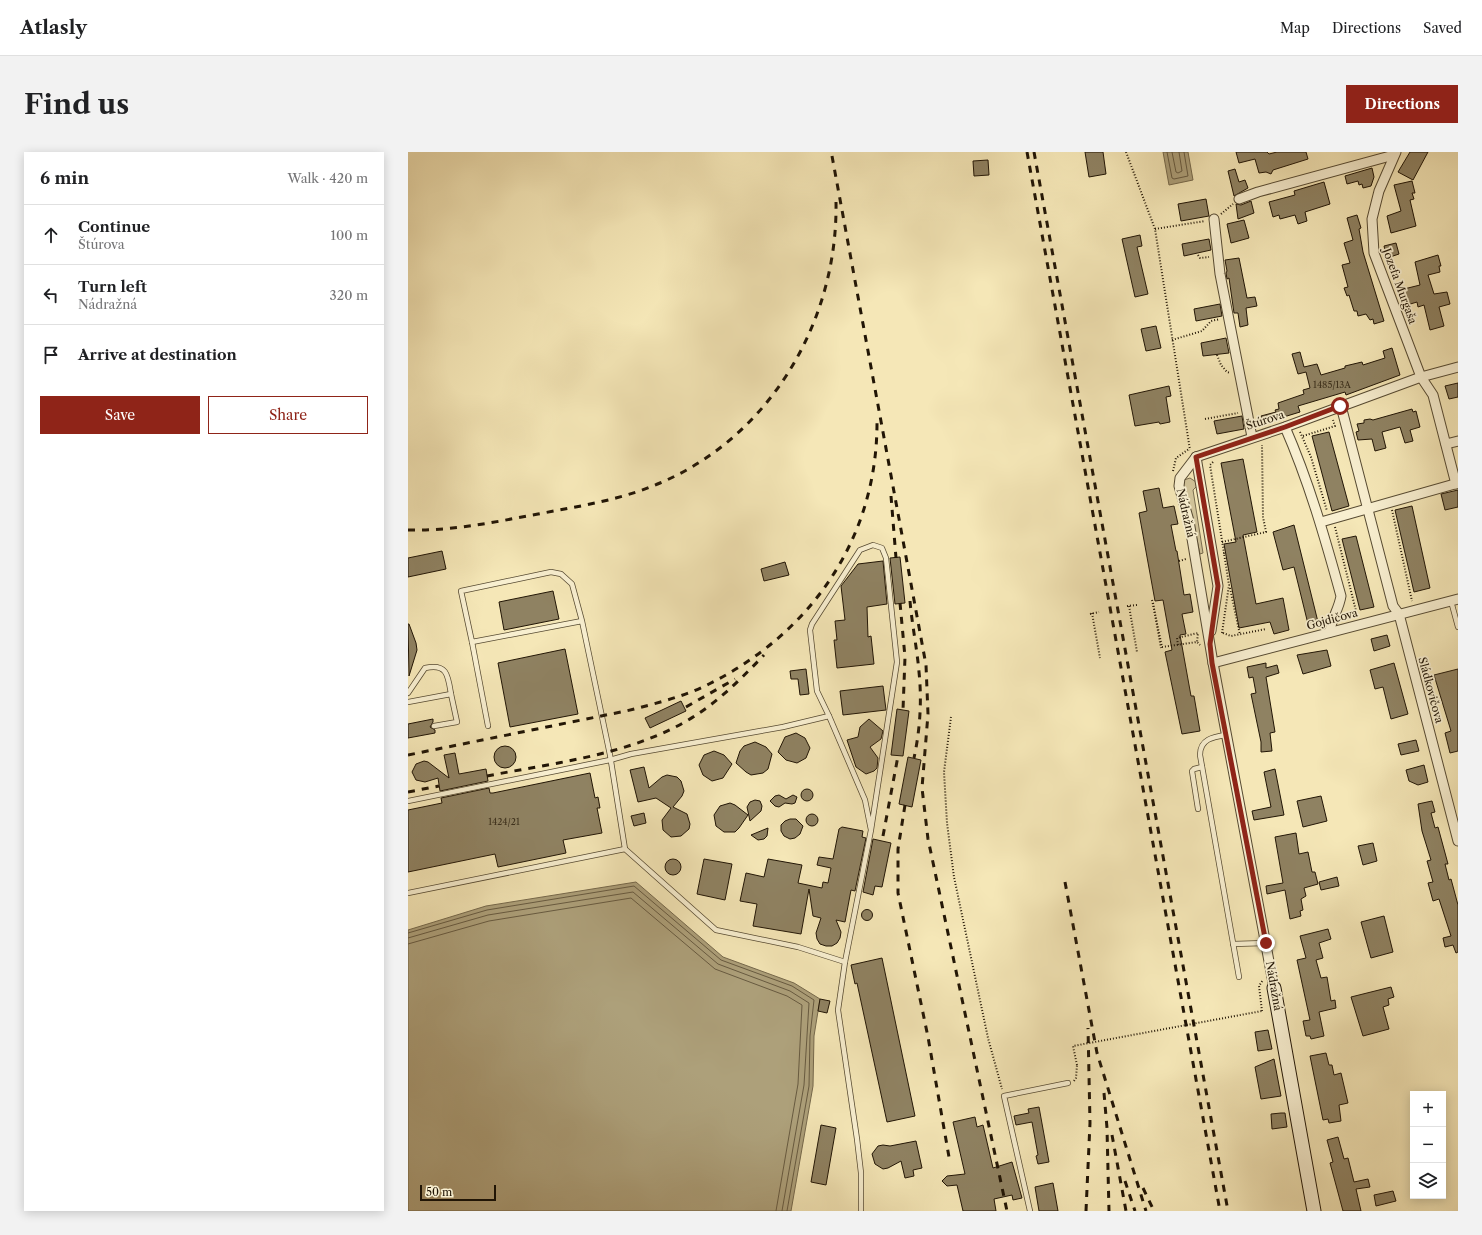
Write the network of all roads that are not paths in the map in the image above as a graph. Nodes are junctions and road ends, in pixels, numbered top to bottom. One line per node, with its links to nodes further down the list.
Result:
1 (1395, 153): 2 (street, Jozefa Murgaša); 5 (street, Jozefa Murgaša)
2 (1239, 199)
3 (1214, 220): 8 (street)
4 (1458, 367): 5 (street, Štúrova)
5 (1421, 378): 6 (street, Štúrova); 10 (street)
6 (1340, 406): 7 (street, Štúrova); 13 (street)
7 (1287, 430): 8 (street, Štúrova); 14 (street)
8 (1254, 441): 11 (street, Štúrova)
9 (1458, 441): 10 (street)
10 (1446, 444): 12 (street)
11 (1196, 457): 21 (street, Nádražná); 21 (street, Nádražná)
12 (1457, 484): 13 (street)
13 (1367, 510): 14 (street); 16 (street)
14 (1328, 520): 19 (street)
15 (1454, 600): 16 (street, Gojdičova); 18 (lane)
16 (1399, 614): 19 (street, Gojdičova); 34 (street, Sládkovičova)
17 (582, 621): 20 (lane); 20 (lane); 30 (lane)
18 (1458, 627)
19 (1330, 632): 22 (street, Gojdičova)
20 (472, 642): 28 (lane)
21 (1210, 644): 22 (street, Nádražná)
22 (1212, 663): 29 (street, Nádražná)
23 (408, 693): 24 (lane)
24 (451, 694): 25 (lane); 27 (lane)
25 (408, 702)
26 (829, 716): 30 (lane); 35 (lane); 35 (lane)
27 (434, 726)
28 (488, 726)
29 (1226, 735): 31 (lane); 39 (street, Nádražná)
30 (610, 760): 32 (lane); 37 (lane)
31 (1202, 767): 33 (lane); 40 (lane)
32 (408, 801)
33 (1198, 809)
34 (1454, 812): 36 (street, Sládkovičova)
35 (871, 830): 41 (lane)
36 (1458, 841)
37 (625, 849): 38 (lane); 41 (lane)
38 (408, 893)
39 (1266, 943): 40 (lane); 43 (street, Nádražná)
40 (1233, 944): 42 (lane)
41 (845, 962): 45 (lane)
42 (1238, 977)
43 (1274, 988): 47 (street, Nádražná)
44 (1068, 1084): 46 (lane)
45 (861, 1211)
46 (1030, 1211)
47 (1314, 1211)

